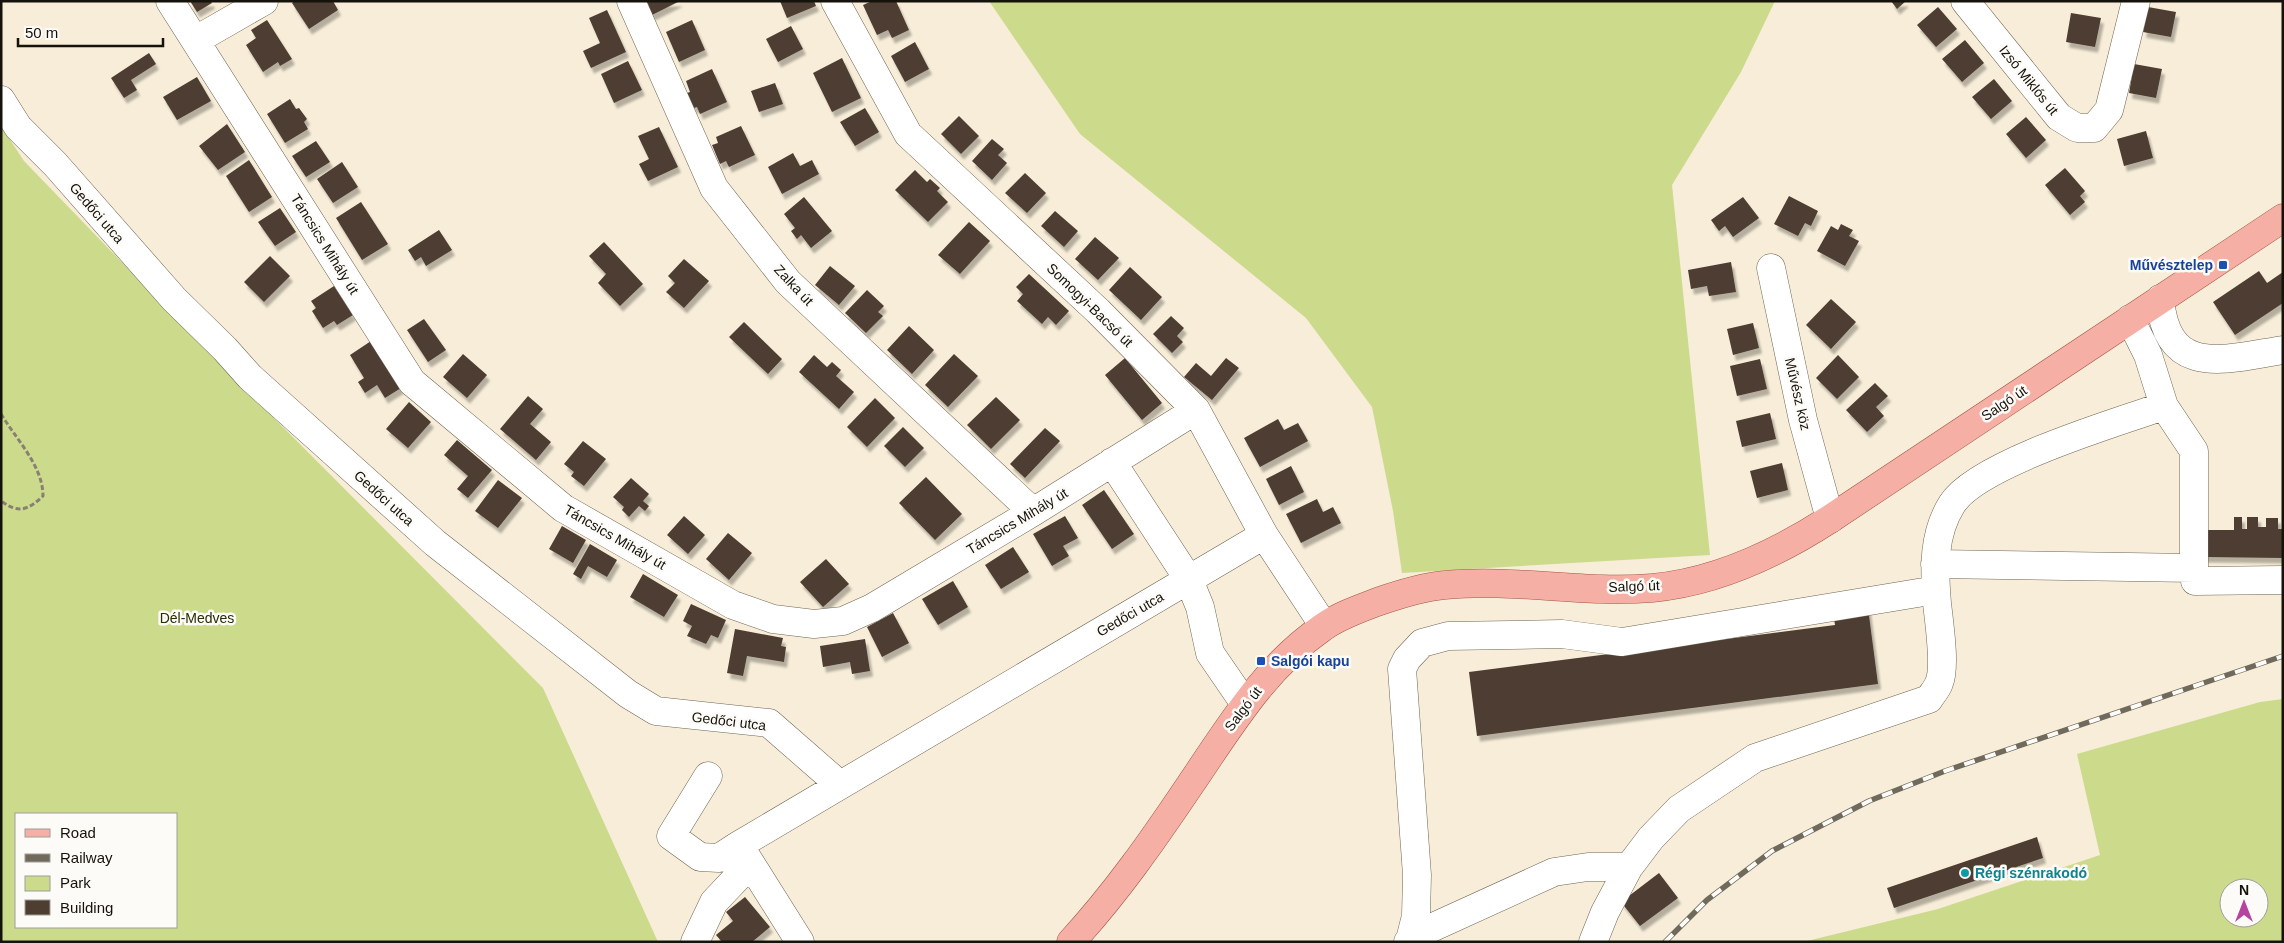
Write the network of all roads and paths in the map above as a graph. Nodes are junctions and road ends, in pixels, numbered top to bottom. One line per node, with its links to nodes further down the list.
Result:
1 (170, 1): 7 (street, Táncsics Mihály út)
2 (264, 1): 7 (street)
3 (631, 1): 19 (street, Zalka út)
4 (835, 1): 15 (street, Somogyi-Bacsó út)
5 (1965, 1): 6 (street, Izsó Miklós út)
6 (2136, 1)
7 (196, 40): 19 (street, Táncsics Mihály út)
8 (1, 100): 29 (street, Gedőci utca)
9 (2283, 218): 11 (main road, Salgó út)
10 (1770, 268): 20 (street, Művész köz)
11 (2160, 299): 12 (main road, Salgó út); 13 (street)
12 (2130, 319): 14 (street); 20 (main road, Salgó út)
13 (2283, 350)
14 (2164, 406): 22 (street); 23 (street)
15 (1196, 410): 17 (street, Táncsics Mihály út); 21 (street, Somogyi-Bacsó út)
16 (1, 414): 18 (path)
17 (1112, 462): 19 (street, Táncsics Mihály út); 24 (street)
18 (1, 500)
19 (1033, 512)
20 (1830, 519): 26 (main road, Salgó út)
21 (1264, 536): 24 (street, Gedőci utca); 26 (street, Somogyi-Bacsó út)
22 (2194, 568): 23 (street); 25 (street)
23 (1936, 577): 31 (street); 33 (street)
24 (1189, 580): 27 (street); 29 (street, Gedőci utca)
25 (2283, 580)
26 (1324, 626): 27 (main road, Salgó út)
27 (1245, 704): 36 (main road, Salgó út)
28 (708, 776): 30 (street, Gedőci utca)
29 (840, 785): 30 (street, Gedőci utca)
30 (749, 862): 34 (street); 35 (street)
31 (1629, 867): 32 (street); 37 (street)
32 (1445, 933): 33 (street)
33 (1409, 941)
34 (695, 942)
35 (800, 942)
36 (1071, 942)
37 (1594, 942)

